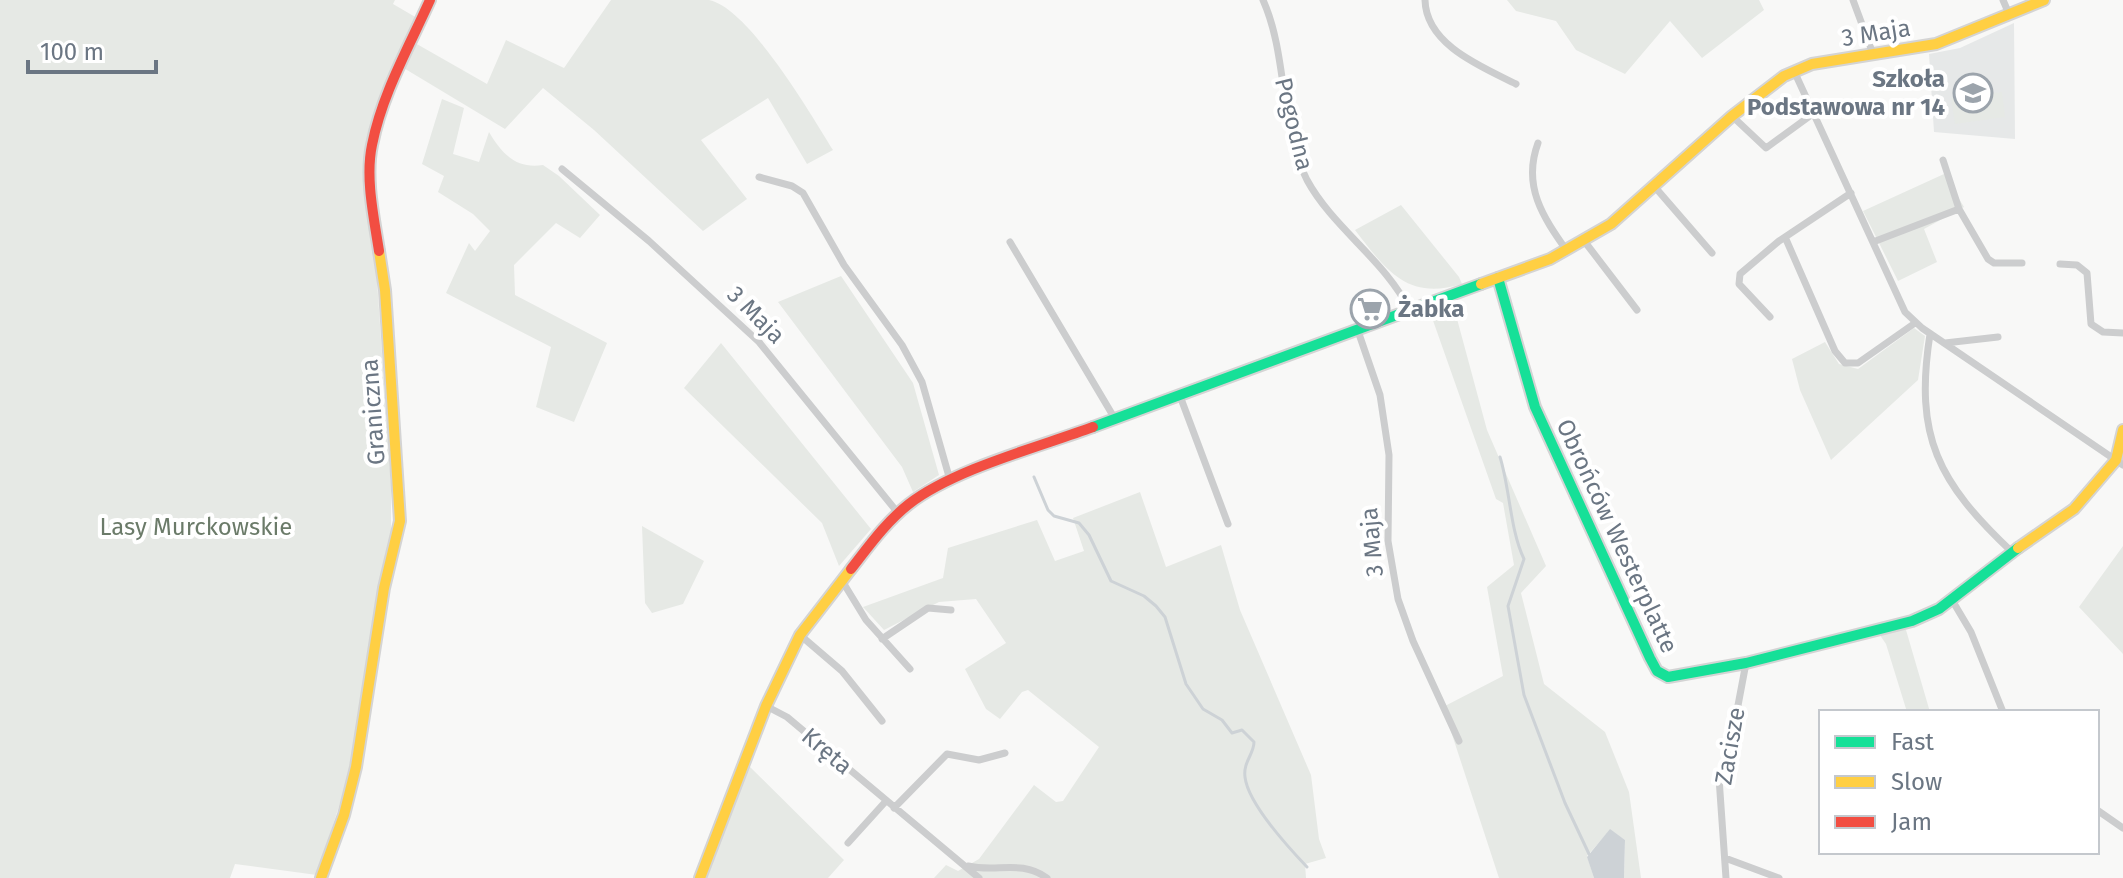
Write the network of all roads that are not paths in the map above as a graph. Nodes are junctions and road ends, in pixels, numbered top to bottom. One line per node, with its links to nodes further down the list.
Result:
1 (430, 0): 65 (street, Graniczna)
2 (1263, 0): 30 (street, Pogodna)
3 (1425, 0): 10 (street)
4 (1853, 0): 8 (street)
5 (2003, 0): 7 (street)
6 (2044, 0): 7 (street, 3 Maja)
7 (2009, 14): 8 (street, 3 Maja)
8 (1873, 54): 9 (street, 3 Maja)
9 (1794, 71): 11 (street); 12 (street, 3 Maja)
10 (1516, 84)
11 (1814, 113): 12 (street); 18 (street)
12 (1732, 116): 17 (street, 3 Maja)
13 (1538, 143): 24 (street)
14 (1943, 160): 19 (street)
15 (562, 169): 43 (street, 3 Maja)
16 (759, 177): 42 (street)
17 (1654, 186): 22 (street, 3 Maja); 25 (street)
18 (1851, 193): 20 (street); 23 (street)
19 (1959, 209): 23 (street); 26 (street)
20 (1785, 237): 31 (street); 32 (street)
21 (1010, 242): 39 (street)
22 (1585, 242): 24 (street, 3 Maja); 29 (street)
23 (1873, 242): 32 (street)
24 (1567, 251): 28 (street, 3 Maja)
25 (1712, 253)
26 (2022, 263)
27 (2060, 264): 34 (street)
28 (1498, 278): 30 (street, 3 Maja); 51 (street, Obrońców Westerplatte)
29 (1637, 310)
30 (1410, 311): 33 (street, 3 Maja)
31 (1770, 317)
32 (1919, 326): 35 (street)
33 (1358, 331): 38 (street, 3 Maja); 56 (street, 3 Maja)
34 (2123, 333)
35 (1930, 334): 37 (street); 45 (street)
36 (1998, 337): 37 (street)
37 (1944, 343): 41 (street)
38 (1180, 396): 39 (street, 3 Maja); 44 (street)
39 (1115, 419): 42 (street, 3 Maja)
40 (2123, 430): 41 (street, Obrońców Westerplatte)
41 (2119, 463): 45 (street, Obrońców Westerplatte)
42 (950, 480): 43 (street, 3 Maja)
43 (898, 513): 46 (street, 3 Maja)
44 (1228, 524)
45 (2012, 552): 47 (street, Obrońców Westerplatte)
46 (841, 579): 49 (street, 3 Maja); 50 (street)
47 (1952, 600): 51 (street, Obrońców Westerplatte); 54 (street)
48 (951, 610): 50 (street)
49 (800, 635): 53 (street, 3 Maja); 55 (street)
50 (882, 639): 52 (street)
51 (1746, 663): 63 (street, Zacisze)
52 (910, 669)
53 (766, 706): 58 (street, Kręta); 66 (street, 3 Maja)
54 (2002, 710)
55 (882, 721)
56 (1459, 741)
57 (1005, 753): 59 (street)
58 (886, 801): 59 (street, Kręta); 62 (street)
59 (894, 808): 64 (street, Kręta)
60 (2099, 811): 61 (street)
61 (2123, 828)
62 (848, 843)
63 (1725, 858): 69 (street, Zacisze); 70 (street)
64 (968, 866): 67 (street, Kręta); 68 (street)
65 (321, 878)
66 (700, 878)
67 (979, 878)
68 (1047, 878)
69 (1726, 878)
70 (1779, 878)

